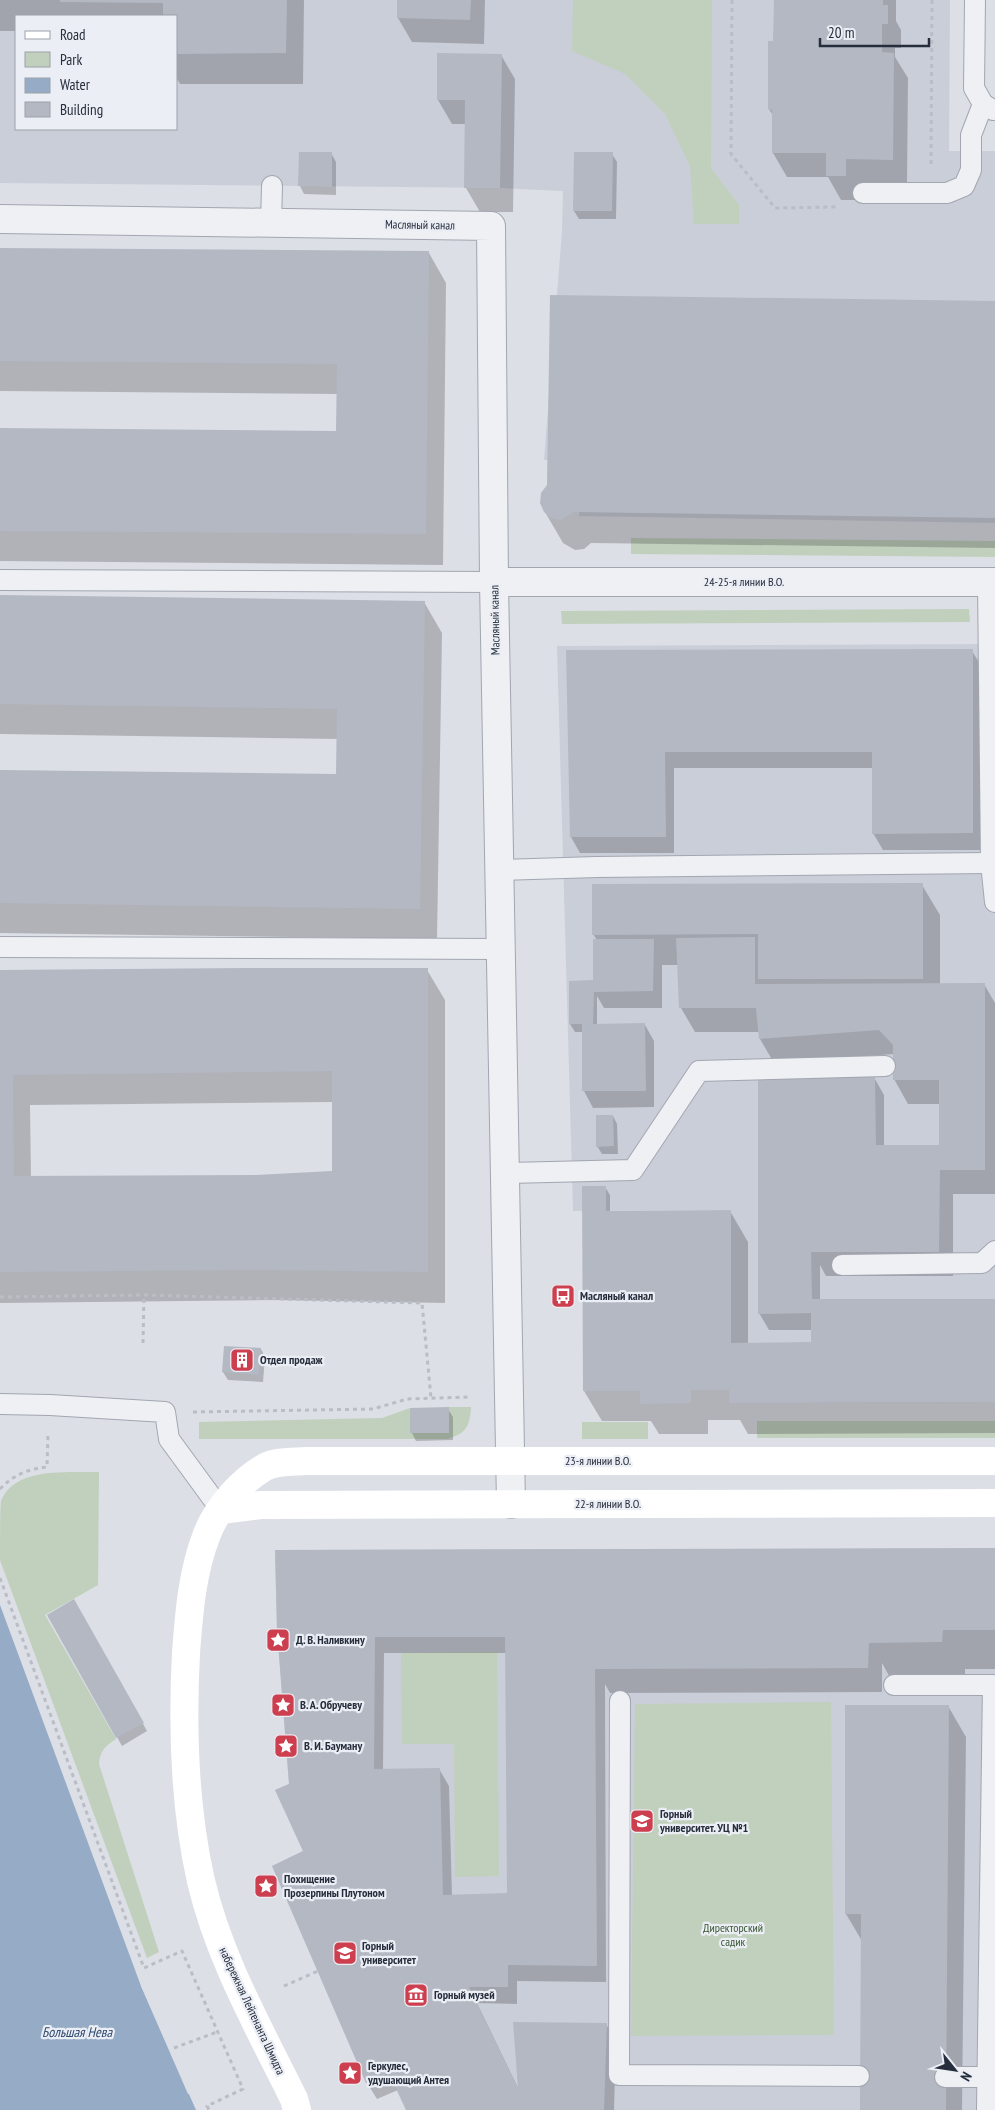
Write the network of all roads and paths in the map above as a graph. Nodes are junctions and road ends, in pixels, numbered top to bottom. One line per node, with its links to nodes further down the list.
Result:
1 (732, 0): 6 (path)
2 (932, 0): 7 (path)
3 (975, 0): 4 (lane)
4 (989, 108): 7 (lane)
5 (272, 186): 9 (lane)
6 (863, 193): 7 (lane)
7 (931, 193)
8 (0, 219): 9 (street, Масляный канал)
9 (271, 223): 11 (street, Масляный канал)
10 (0, 580): 11 (lane)
11 (494, 582): 12 (street, 24-25-я линии В.О.); 14 (street, Масляный канал)
12 (992, 582): 13 (lane)
13 (991, 863): 14 (lane); 15 (lane)
14 (499, 870): 17 (street, Масляный канал)
15 (995, 902)
16 (0, 947): 17 (lane)
17 (501, 949): 19 (street, Масляный канал)
18 (885, 1066): 19 (lane)
19 (505, 1173): 29 (street, Масляный канал)
20 (995, 1250): 21 (lane)
21 (842, 1265)
22 (144, 1295): 23 (path); 24 (path); 26 (path)
23 (0, 1296)
24 (143, 1343)
25 (471, 1397): 26 (path)
26 (431, 1398): 28 (path)
27 (0, 1404): 28 (lane)
28 (165, 1412): 35 (lane)
29 (510, 1461): 30 (street, 23-я линии В.О.); 33 (street, Масляный канал); 35 (street, 23-я линии В.О.)
30 (995, 1461)
31 (47, 1467): 32 (path)
32 (0, 1489)
33 (511, 1504): 34 (street, 22-я линии В.О.); 35 (street, 22-я линии В.О.)
34 (995, 1504)
35 (221, 1510): 46 (street, набережная Лейтенанта Шмидта)
36 (0, 1578): 41 (path)
37 (894, 1685): 45 (lane)
38 (620, 1701): 43 (lane)
39 (318, 1971): 40 (path)
40 (284, 1986)
41 (217, 2032): 42 (path); 47 (path)
42 (174, 2048)
43 (859, 2076)
44 (945, 2076): 45 (lane)
45 (987, 2077): 48 (lane)
46 (298, 2106)
47 (209, 2110)
48 (986, 2110)

